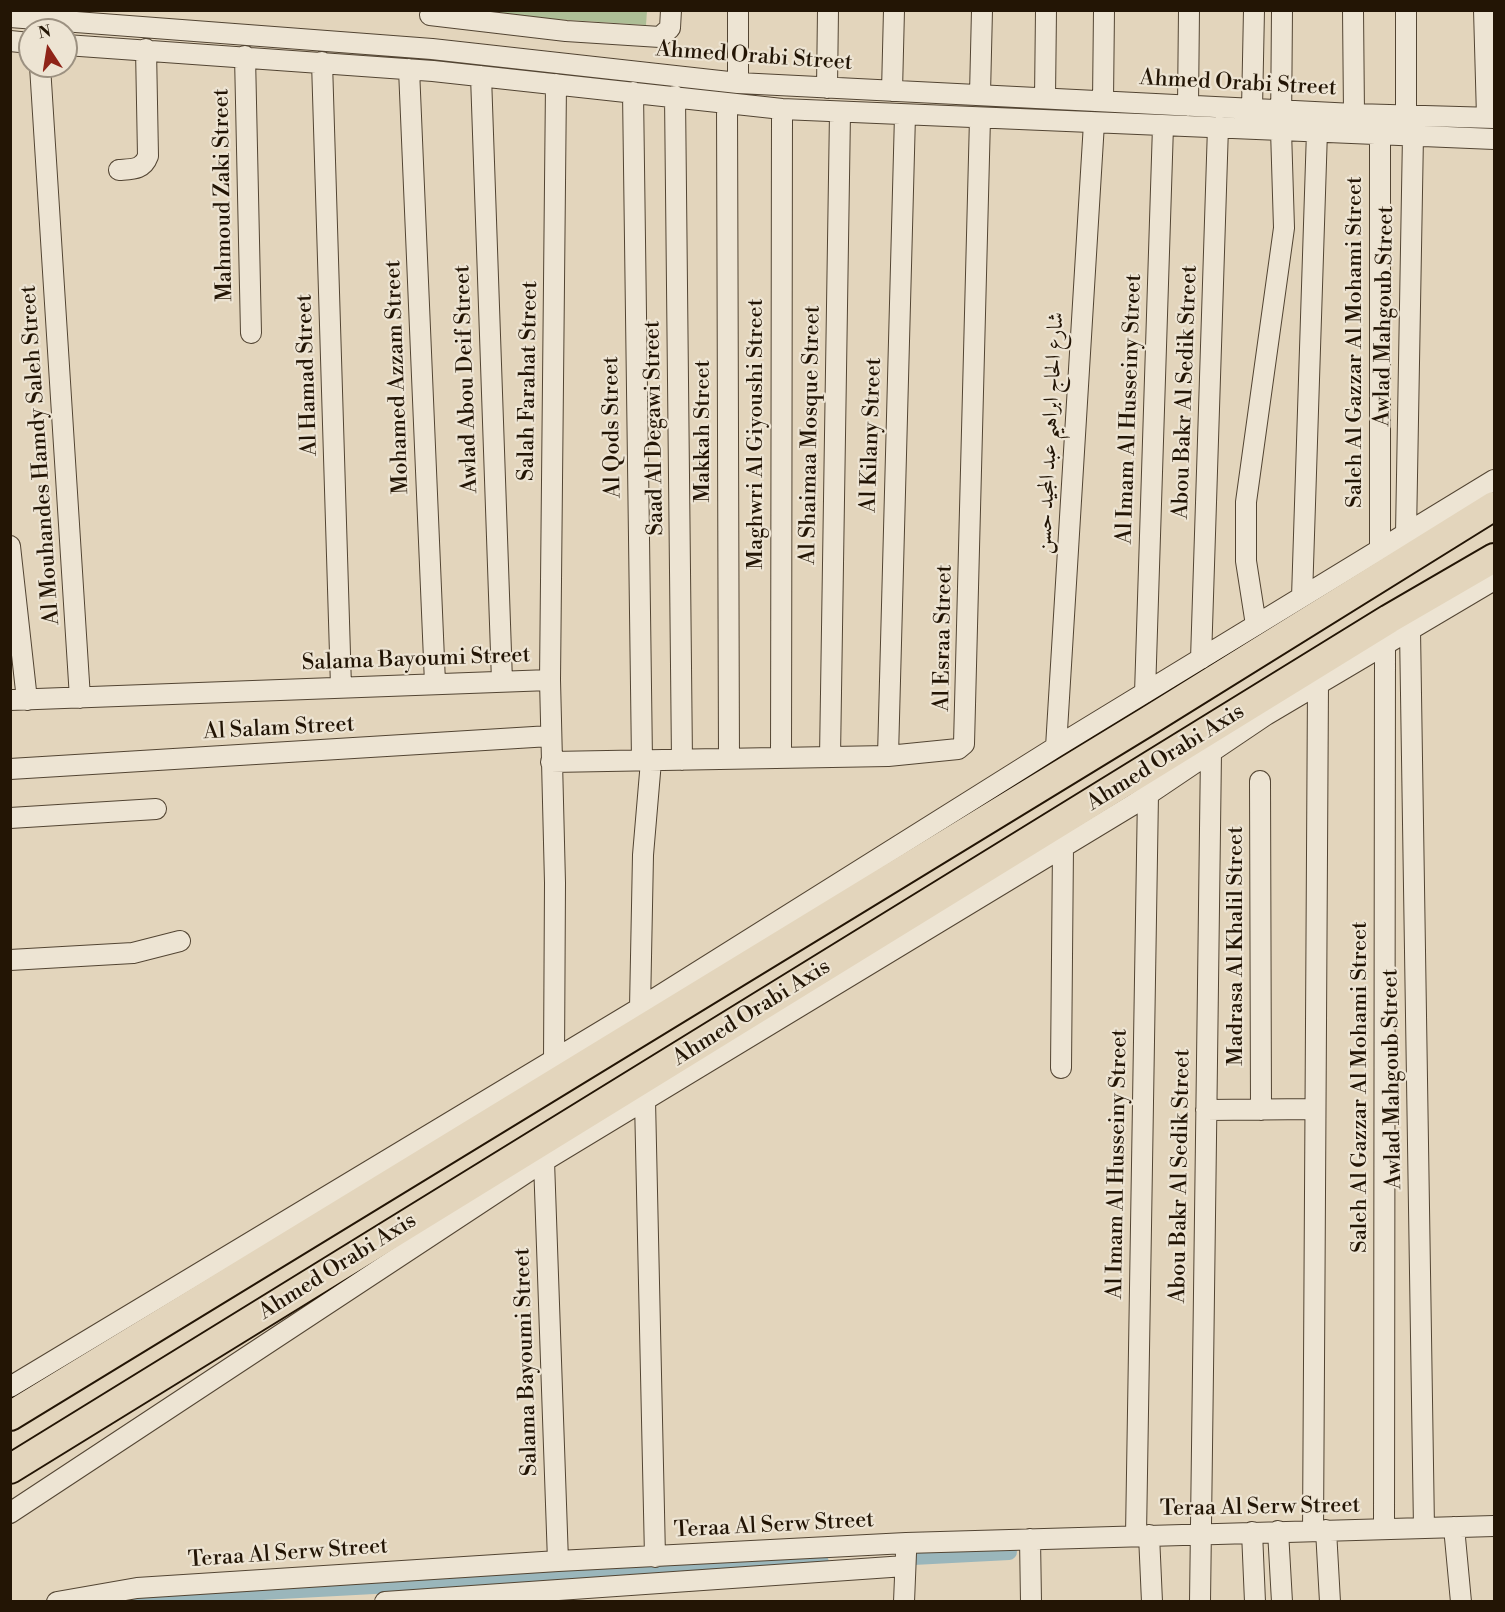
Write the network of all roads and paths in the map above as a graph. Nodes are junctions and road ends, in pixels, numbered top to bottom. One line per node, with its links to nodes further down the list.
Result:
1 (670, 10): 14 (street)
2 (738, 10): 26 (street)
3 (828, 10): 28 (street)
4 (894, 10): 30 (street)
5 (982, 10): 32 (street)
6 (1046, 10): 34 (street)
7 (1104, 10): 35 (street)
8 (1189, 10): 37 (street)
9 (1254, 10): 39 (street)
10 (1282, 10): 40 (street)
11 (1353, 10): 43 (street)
12 (1406, 10): 44 (street)
13 (1484, 10): 47 (street)
14 (430, 13): 19 (street)
15 (10, 17): 16 (street, Ahmed Orabi Street)
16 (187, 20): 19 (street, Ahmed Orabi Street)
17 (78, 46): 18 (street, Ahmed Orabi Street)
18 (146, 49): 20 (street, Ahmed Orabi Street); 56 (street)
19 (432, 49): 23 (street); 26 (street, Ahmed Orabi Street)
20 (245, 56): 21 (street, Ahmed Orabi Street); 57 (street, Mahmoud Zaki Street)
21 (322, 62): 22 (street, Ahmed Orabi Street); 74 (street, Al Hamad Street)
22 (409, 69): 23 (street, Ahmed Orabi Street); 72 (street, Mohamed Azzam Street)
23 (433, 71): 24 (street, Ahmed Orabi Street)
24 (481, 76): 27 (street, Ahmed Orabi Street); 71 (street, Awlad Abou Deif Street)
25 (41, 78): 76 (street, Al Mouhandes Hamdy Saleh Street)
26 (738, 83): 28 (street, Ahmed Orabi Street)
27 (556, 84): 31 (street, Ahmed Orabi Street); 70 (street, Salah Farahat Street)
28 (827, 88): 29 (street, Ahmed Orabi Street)
29 (867, 90): 30 (street, Ahmed Orabi Street); 42 (street)
30 (892, 91): 32 (street, Ahmed Orabi Street)
31 (633, 92): 33 (street, Ahmed Orabi Street); 86 (street, Al Qods Street)
32 (980, 94): 34 (street, Ahmed Orabi Street)
33 (675, 96): 36 (street, Ahmed Orabi Street); 85 (street, Saad Al Degawi Street)
34 (1045, 99): 35 (street, Ahmed Orabi Street)
35 (1103, 101): 37 (street, Ahmed Orabi Street)
36 (727, 103): 38 (street, Ahmed Orabi Street); 84 (street, Makkah Street)
37 (1188, 106): 39 (street, Ahmed Orabi Street)
38 (782, 109): 41 (street, Ahmed Orabi Street); 83 (street, Maghwri Al Giyoushi Street)
39 (1252, 109): 40 (street, Ahmed Orabi Street)
40 (1282, 109): 43 (street, Ahmed Orabi Street); 51 (street)
41 (840, 112): 42 (street, Ahmed Orabi Street); 82 (street, Al Shaimaa Mosque Street)
42 (867, 114): 45 (street, Ahmed Orabi Street)
43 (1354, 114): 44 (street, Ahmed Orabi Street)
44 (1406, 114): 47 (street, Ahmed Orabi Street)
45 (905, 115): 46 (street, Ahmed Orabi Street); 81 (street, Al Kilany Street)
46 (980, 118): 48 (street, Ahmed Orabi Street); 81 (street, Al Esraa Street)
47 (1490, 118)
48 (1094, 123): 49 (street, Ahmed Orabi Street); 79 (street, شارع الحاج ابراهيم عبد المجيد حسن)
49 (1163, 126): 50 (street, Ahmed Orabi Street); 75 (street, Al Imam Al Husseiny Street)
50 (1218, 127): 51 (street, Ahmed Orabi Street); 69 (street, Abou Bakr Al Sedik Street)
51 (1281, 130): 52 (street, Ahmed Orabi Street); 66 (street)
52 (1317, 131): 53 (street, Ahmed Orabi Street); 65 (street)
53 (1380, 134): 54 (street, Ahmed Orabi Street); 62 (street, Saleh Al Gazzar Al Mohami Street)
54 (1413, 135): 55 (street, Ahmed Orabi Street); 60 (street, Awlad Mahgoub Street)
55 (1494, 139)
56 (119, 170)
57 (251, 333)
58 (1494, 480): 60 (street)
59 (1494, 506): 105 (highway, Ahmed Orabi Axis)
60 (1406, 533): 62 (street)
61 (10, 546): 77 (street)
62 (1380, 549): 65 (street)
63 (1494, 558): 106 (highway, Ahmed Orabi Axis)
64 (1494, 580): 67 (street)
65 (1302, 597): 66 (street)
66 (1256, 625): 69 (street)
67 (1410, 630): 68 (street); 110 (street, Awlad Mahgoub Street)
68 (1385, 645): 73 (street); 111 (street, Saleh Al Gazzar Al Mohami Street)
69 (1201, 659): 75 (street)
70 (550, 680): 71 (street, Salama Bayoumi Street); 78 (street, Salama Bayoumi Street)
71 (502, 681): 72 (street, Salama Bayoumi Street)
72 (435, 683): 74 (street, Salama Bayoumi Street)
73 (1318, 684): 80 (street); 102 (street)
74 (341, 687): 76 (street, Salama Bayoumi Street)
75 (1145, 693): 79 (street)
76 (80, 698): 77 (street, Salama Bayoumi Street)
77 (19, 700)
78 (550, 736): 87 (street, Salama Bayoumi Street); 88 (street, Al Salam Street)
79 (1056, 747): 96 (street)
80 (1211, 752): 90 (street); 100 (street, Abou Bakr Al Sedik Street)
81 (888, 756): 82 (street, Al Esraa Street)
82 (830, 757): 83 (street, Al Esraa Street)
83 (781, 758): 84 (street, Al Esraa Street)
84 (729, 759): 85 (street, Al Esraa Street)
85 (682, 760): 86 (street, Al Esraa Street)
86 (646, 761): 87 (street, Al Esraa Street); 96 (street, Al Qods Street)
87 (551, 762): 97 (street, Salama Bayoumi Street)
88 (10, 769)
89 (1260, 781): 101 (street, Madrasa Al Khalil Street)
90 (1149, 794): 93 (street); 115 (street, Al Imam Al Husseiny Street)
91 (156, 809): 92 (street)
92 (10, 818)
93 (1063, 846): 98 (street); 99 (street)
94 (180, 941): 95 (street)
95 (10, 960)
96 (640, 1008): 97 (street)
97 (554, 1060): 104 (street)
98 (1061, 1068)
99 (645, 1100): 103 (street); 119 (street)
100 (1206, 1110): 101 (street); 112 (street, Abou Bakr Al Sedik Street)
101 (1261, 1110): 102 (street)
102 (1315, 1110): 113 (street)
103 (544, 1161): 107 (street); 120 (street, Salama Bayoumi Street)
104 (10, 1387)
105 (10, 1416)
106 (10, 1468)
107 (10, 1513)
108 (1494, 1526): 109 (street, Teraa Al Serw Street)
109 (1454, 1527): 110 (street, Teraa Al Serw Street); 131 (street)
110 (1424, 1528): 111 (street, Teraa Al Serw Street)
111 (1384, 1529): 113 (street, Teraa Al Serw Street)
112 (1201, 1533): 115 (street, Teraa Al Serw Street); 116 (street, Teraa Al Serw Street); 127 (street, Abou Bakr Al Sedik Street)
113 (1322, 1535): 117 (street, Teraa Al Serw Street); 130 (street)
114 (1030, 1539): 115 (street, Teraa Al Serw Street); 118 (street, Teraa Al Serw Street); 125 (street)
115 (1145, 1541): 126 (street, Al Imam Al Husseiny Street)
116 (1252, 1541): 117 (street, Teraa Al Serw Street); 128 (street)
117 (1279, 1541): 129 (street)
118 (906, 1543): 119 (street, Teraa Al Serw Street); 121 (street)
119 (656, 1557): 120 (street, Teraa Al Serw Street)
120 (558, 1561): 122 (street, Teraa Al Serw Street)
121 (905, 1566): 123 (street); 124 (street)
122 (57, 1602)
123 (385, 1602)
124 (904, 1602)
125 (1031, 1602)
126 (1152, 1602)
127 (1200, 1602)
128 (1255, 1602)
129 (1282, 1602)
130 (1330, 1602)
131 (1461, 1602)

